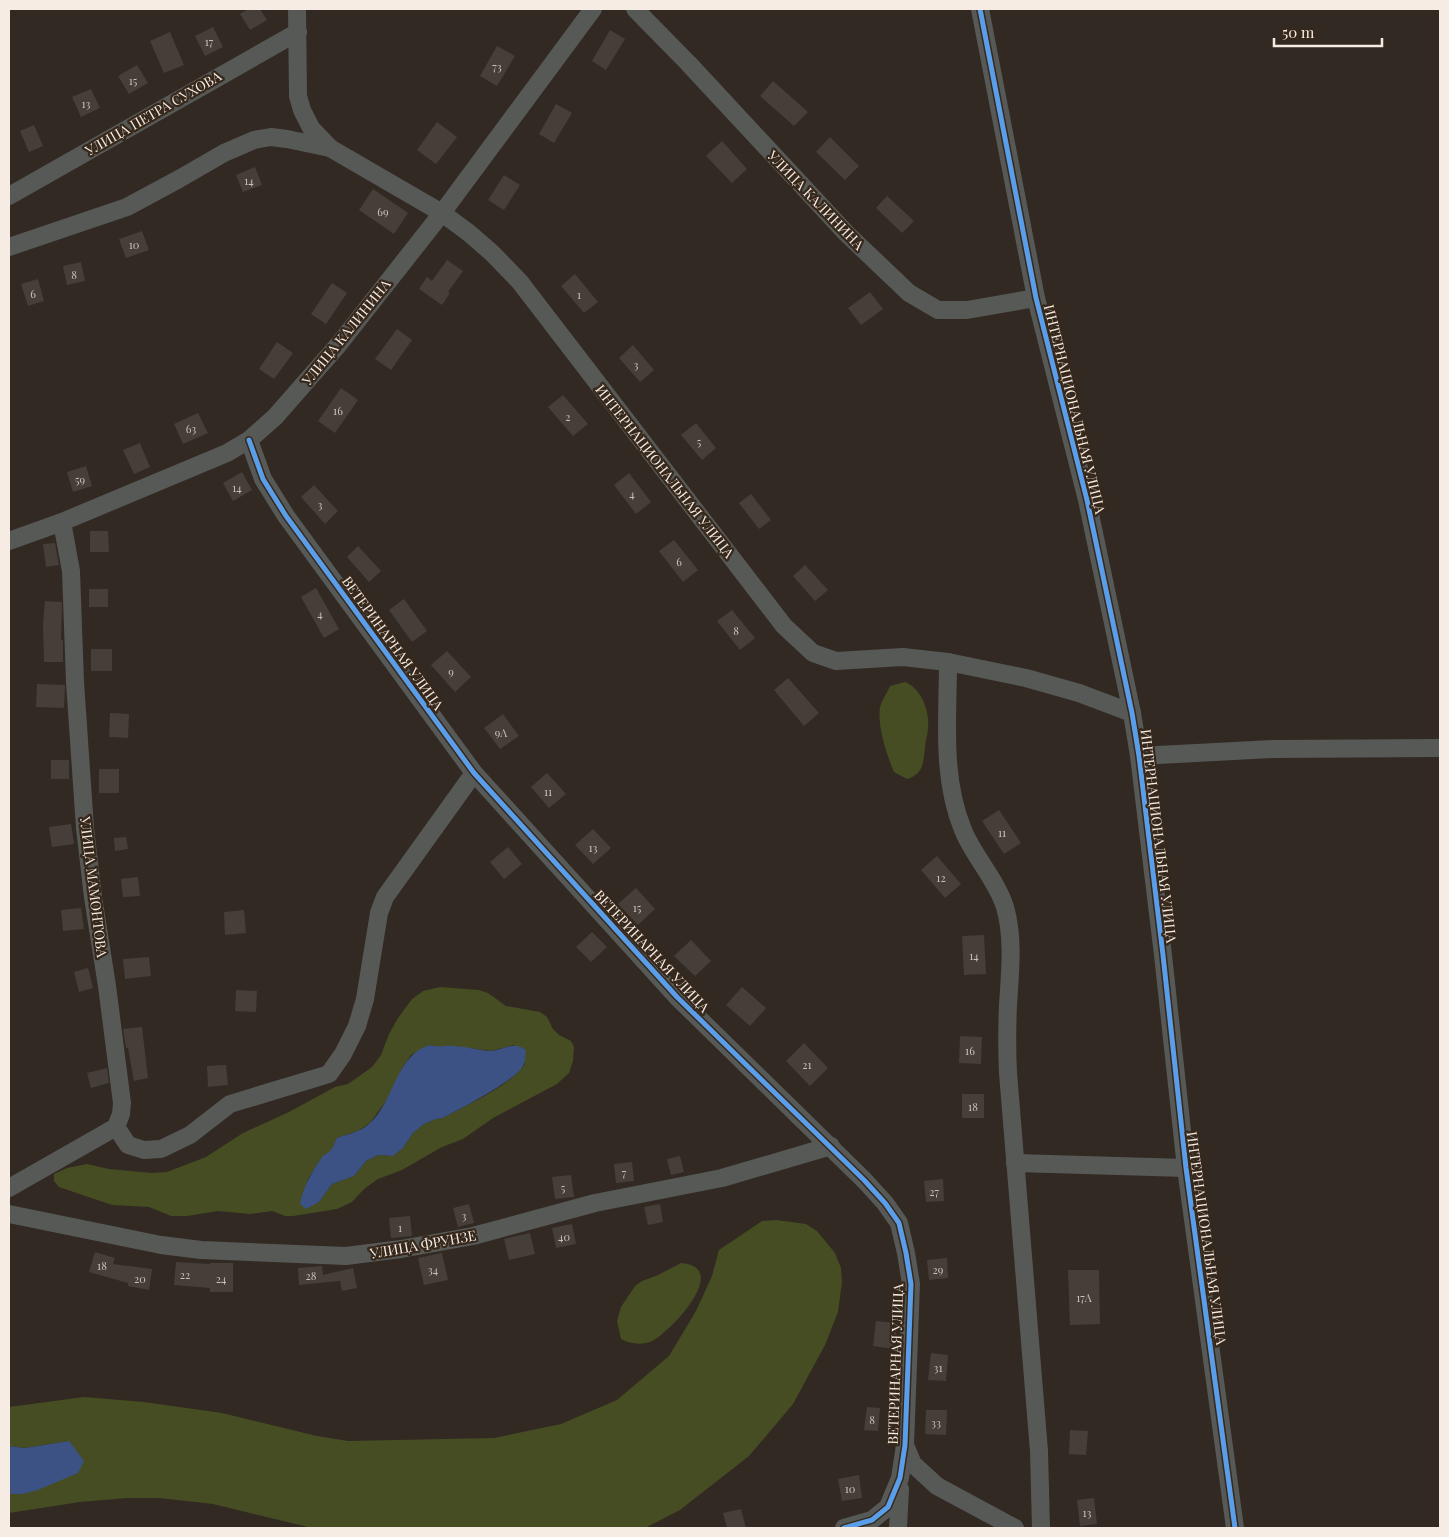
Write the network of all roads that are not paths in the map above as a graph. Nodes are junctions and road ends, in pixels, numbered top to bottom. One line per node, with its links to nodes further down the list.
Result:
1 (297, 9): 5 (street)
2 (593, 9): 8 (street, УЛИЦА КАЛИНИНА)
3 (635, 9): 10 (street, УЛИЦА КАЛИНИНА)
4 (980, 9): 10 (street, ИНТЕРНАЦИОНАЛЬНАЯ УЛИЦА)
5 (298, 32): 6 (street); 7 (street, УЛИЦА ПЕТРА СУХОВА)
6 (330, 148): 8 (street); 9 (street)
7 (9, 196)
8 (442, 213): 11 (street, УЛИЦА КАЛИНИНА); 14 (street, ИНТЕРНАЦИОНАЛЬНАЯ УЛИЦА)
9 (9, 247)
10 (1036, 298): 15 (street, ИНТЕРНАЦИОНАЛЬНАЯ УЛИЦА)
11 (249, 440): 12 (street, УЛИЦА КАЛИНИНА); 18 (street, ВЕТЕРИНАРНАЯ УЛИЦА)
12 (62, 522): 13 (street, УЛИЦА КАЛИНИНА); 19 (street, УЛИЦА МАМОНТОВА)
13 (9, 541)
14 (948, 662): 15 (street, ИНТЕРНАЦИОНАЛЬНАЯ УЛИЦА); 21 (street)
15 (1132, 713): 17 (street, ИНТЕРНАЦИОНАЛЬНАЯ УЛИЦА)
16 (1440, 748): 17 (street)
17 (1139, 756): 22 (street, ИНТЕРНАЦИОНАЛЬНАЯ УЛИЦА)
18 (474, 773): 19 (street); 20 (street, ВЕТЕРИНАРНАЯ УЛИЦА)
19 (116, 1127): 23 (street)
20 (830, 1146): 24 (street, УЛИЦА ФРУНЗЕ); 25 (street, ВЕТЕРИНАРНАЯ УЛИЦА)
21 (1015, 1163): 22 (street); 30 (street)
22 (1186, 1168): 31 (street, ИНТЕРНАЦИОНАЛЬНАЯ УЛИЦА)
23 (9, 1188)
24 (9, 1214)
25 (905, 1445): 26 (street, ВЕТЕРИНАРНАЯ УЛИЦА); 29 (street)
26 (900, 1478): 27 (street, ВЕТЕРИНАРНАЯ УЛИЦА); 28 (street)
27 (844, 1528)
28 (898, 1528)
29 (1015, 1528)
30 (1040, 1528)
31 (1235, 1528)

